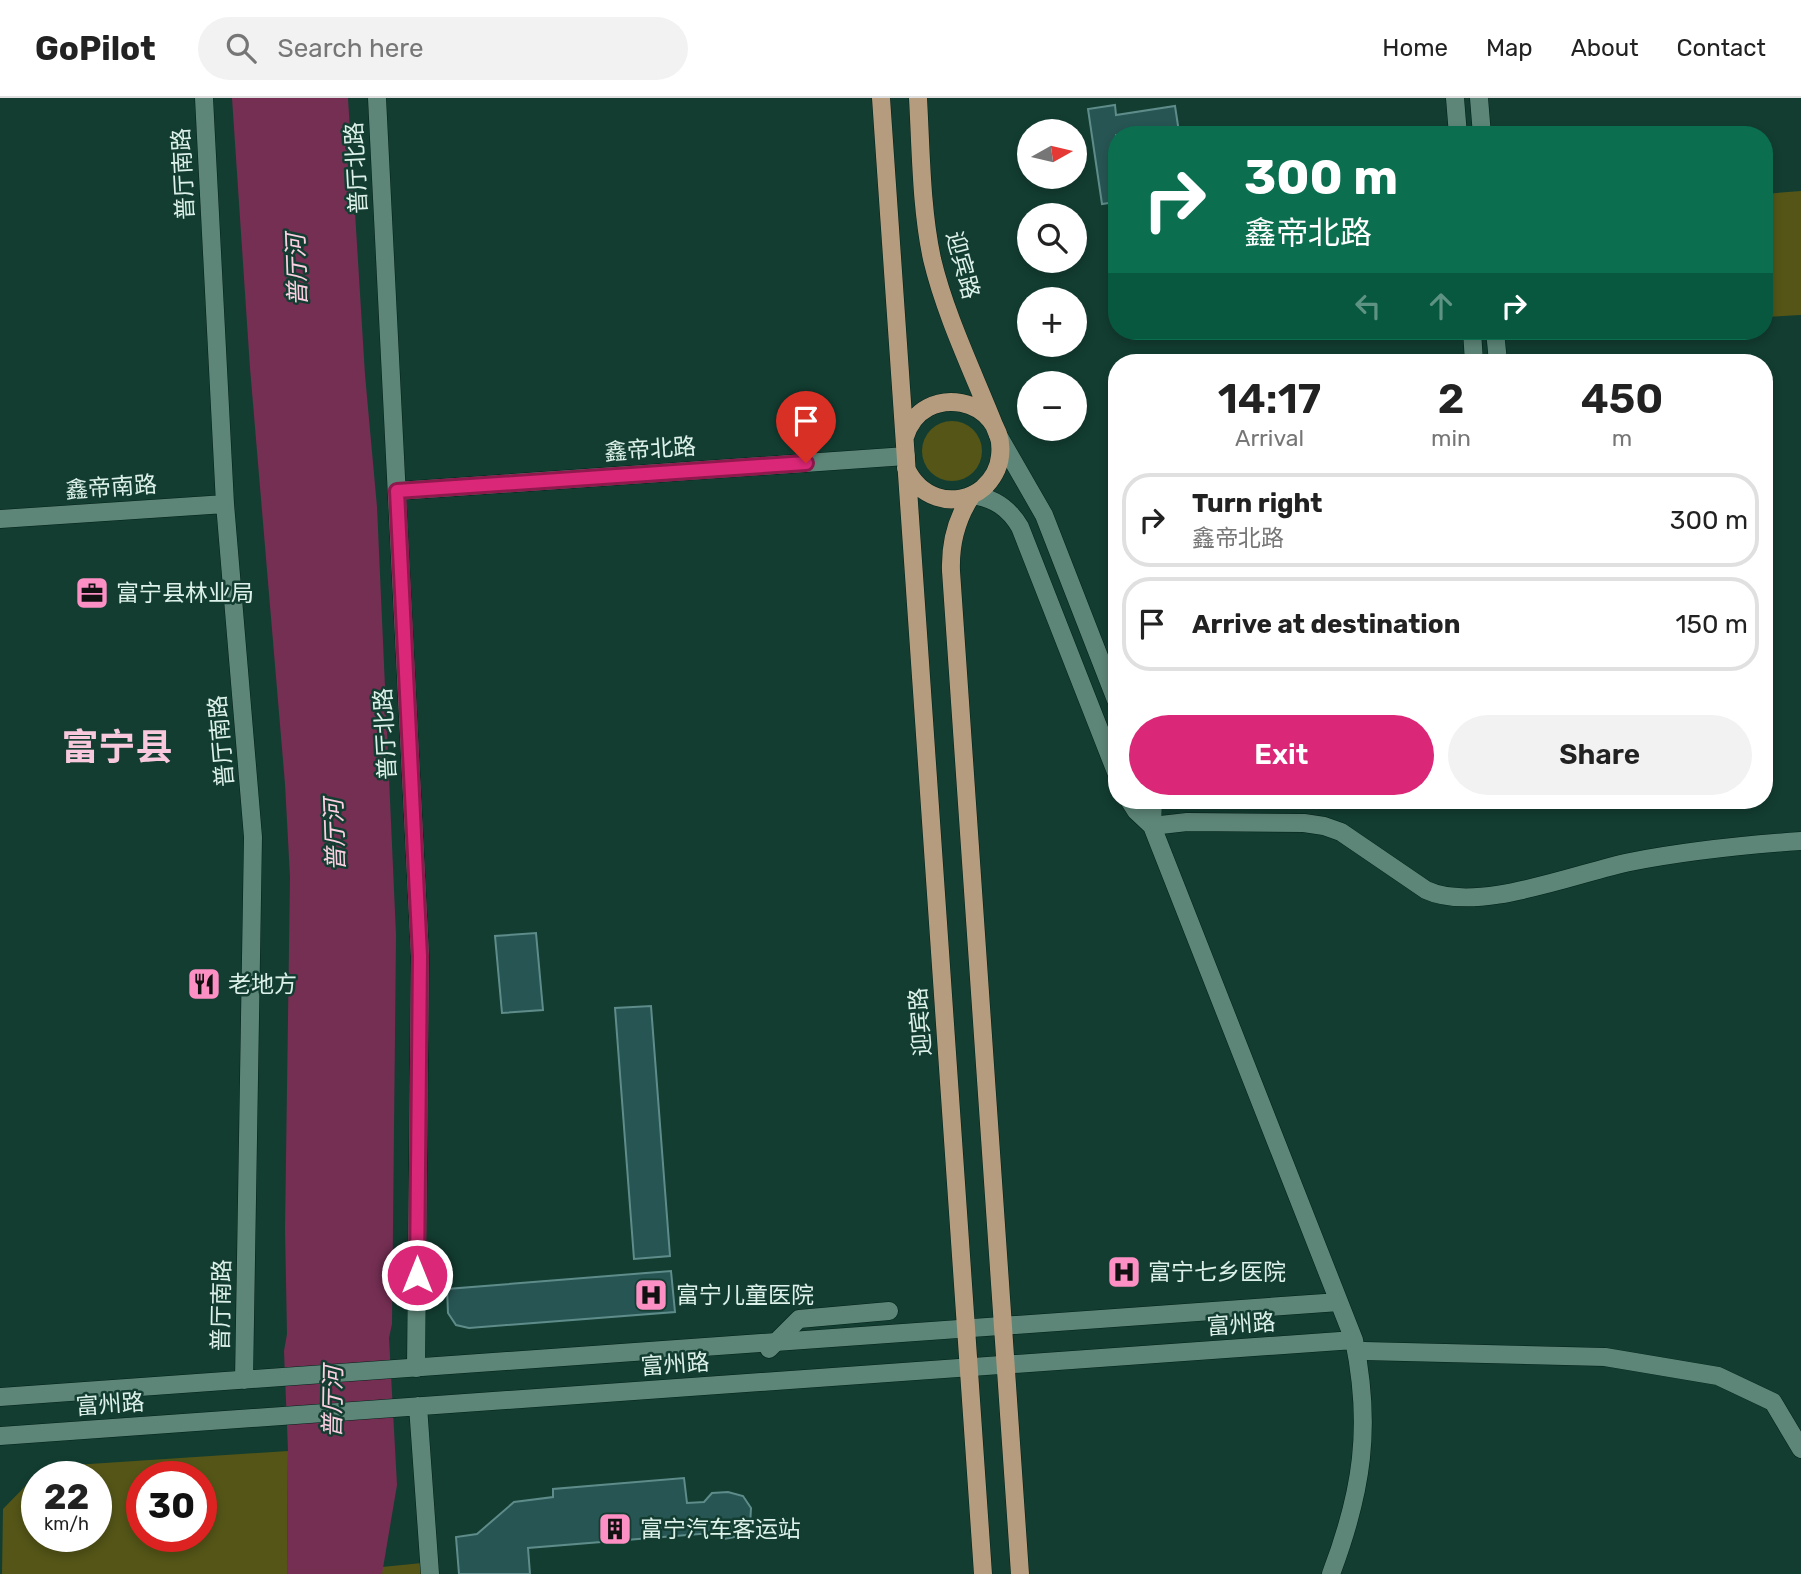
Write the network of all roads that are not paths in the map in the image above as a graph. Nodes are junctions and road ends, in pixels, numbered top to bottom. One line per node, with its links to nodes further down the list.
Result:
1 (204, 98): 13 (street, 普厅南路)
2 (377, 98): 11 (street, 普厅北路)
3 (881, 98): 10 (main road, 迎宾路)
4 (918, 98): 9 (main road, 迎宾路)
5 (1455, 98): 7 (street)
6 (1479, 98): 8 (street)
7 (1457, 126)
8 (1481, 126)
9 (998, 435): 10 (main road); 12 (main road, 迎宾路); 15 (street)
10 (906, 454): 11 (street, 鑫帝北路); 12 (main road); 24 (main road, 迎宾路)
11 (397, 491): 29 (street, 普厅北路)
12 (972, 495): 16 (street); 23 (main road, 迎宾路)
13 (225, 503): 14 (street, 鑫帝南路); 30 (street, 普厅南路)
14 (0, 519)
15 (1108, 680)
16 (1108, 752)
17 (1135, 809): 19 (street)
18 (1153, 809): 19 (street)
19 (1152, 826): 20 (street); 21 (street)
20 (1801, 841)
21 (1339, 1303): 23 (street, 富州路); 25 (street)
22 (889, 1311): 26 (street)
23 (1003, 1326): 24 (street, 富州路); 27 (main road, 迎宾路)
24 (966, 1329): 28 (main road, 迎宾路); 29 (street, 富州路)
25 (1359, 1346): 27 (street, 富州路); 34 (street, 富州路); 38 (street)
26 (769, 1349)
27 (1006, 1365): 28 (street, 富州路); 37 (main road, 迎宾路)
28 (969, 1367): 32 (street, 富州路); 36 (main road, 迎宾路)
29 (416, 1368): 30 (street, 富州路)
30 (244, 1380): 31 (street, 富州路)
31 (0, 1397)
32 (418, 1406): 33 (street, 富州路); 35 (street)
33 (0, 1436)
34 (1801, 1449)
35 (430, 1574)
36 (984, 1574)
37 (1020, 1574)
38 (1331, 1574)

